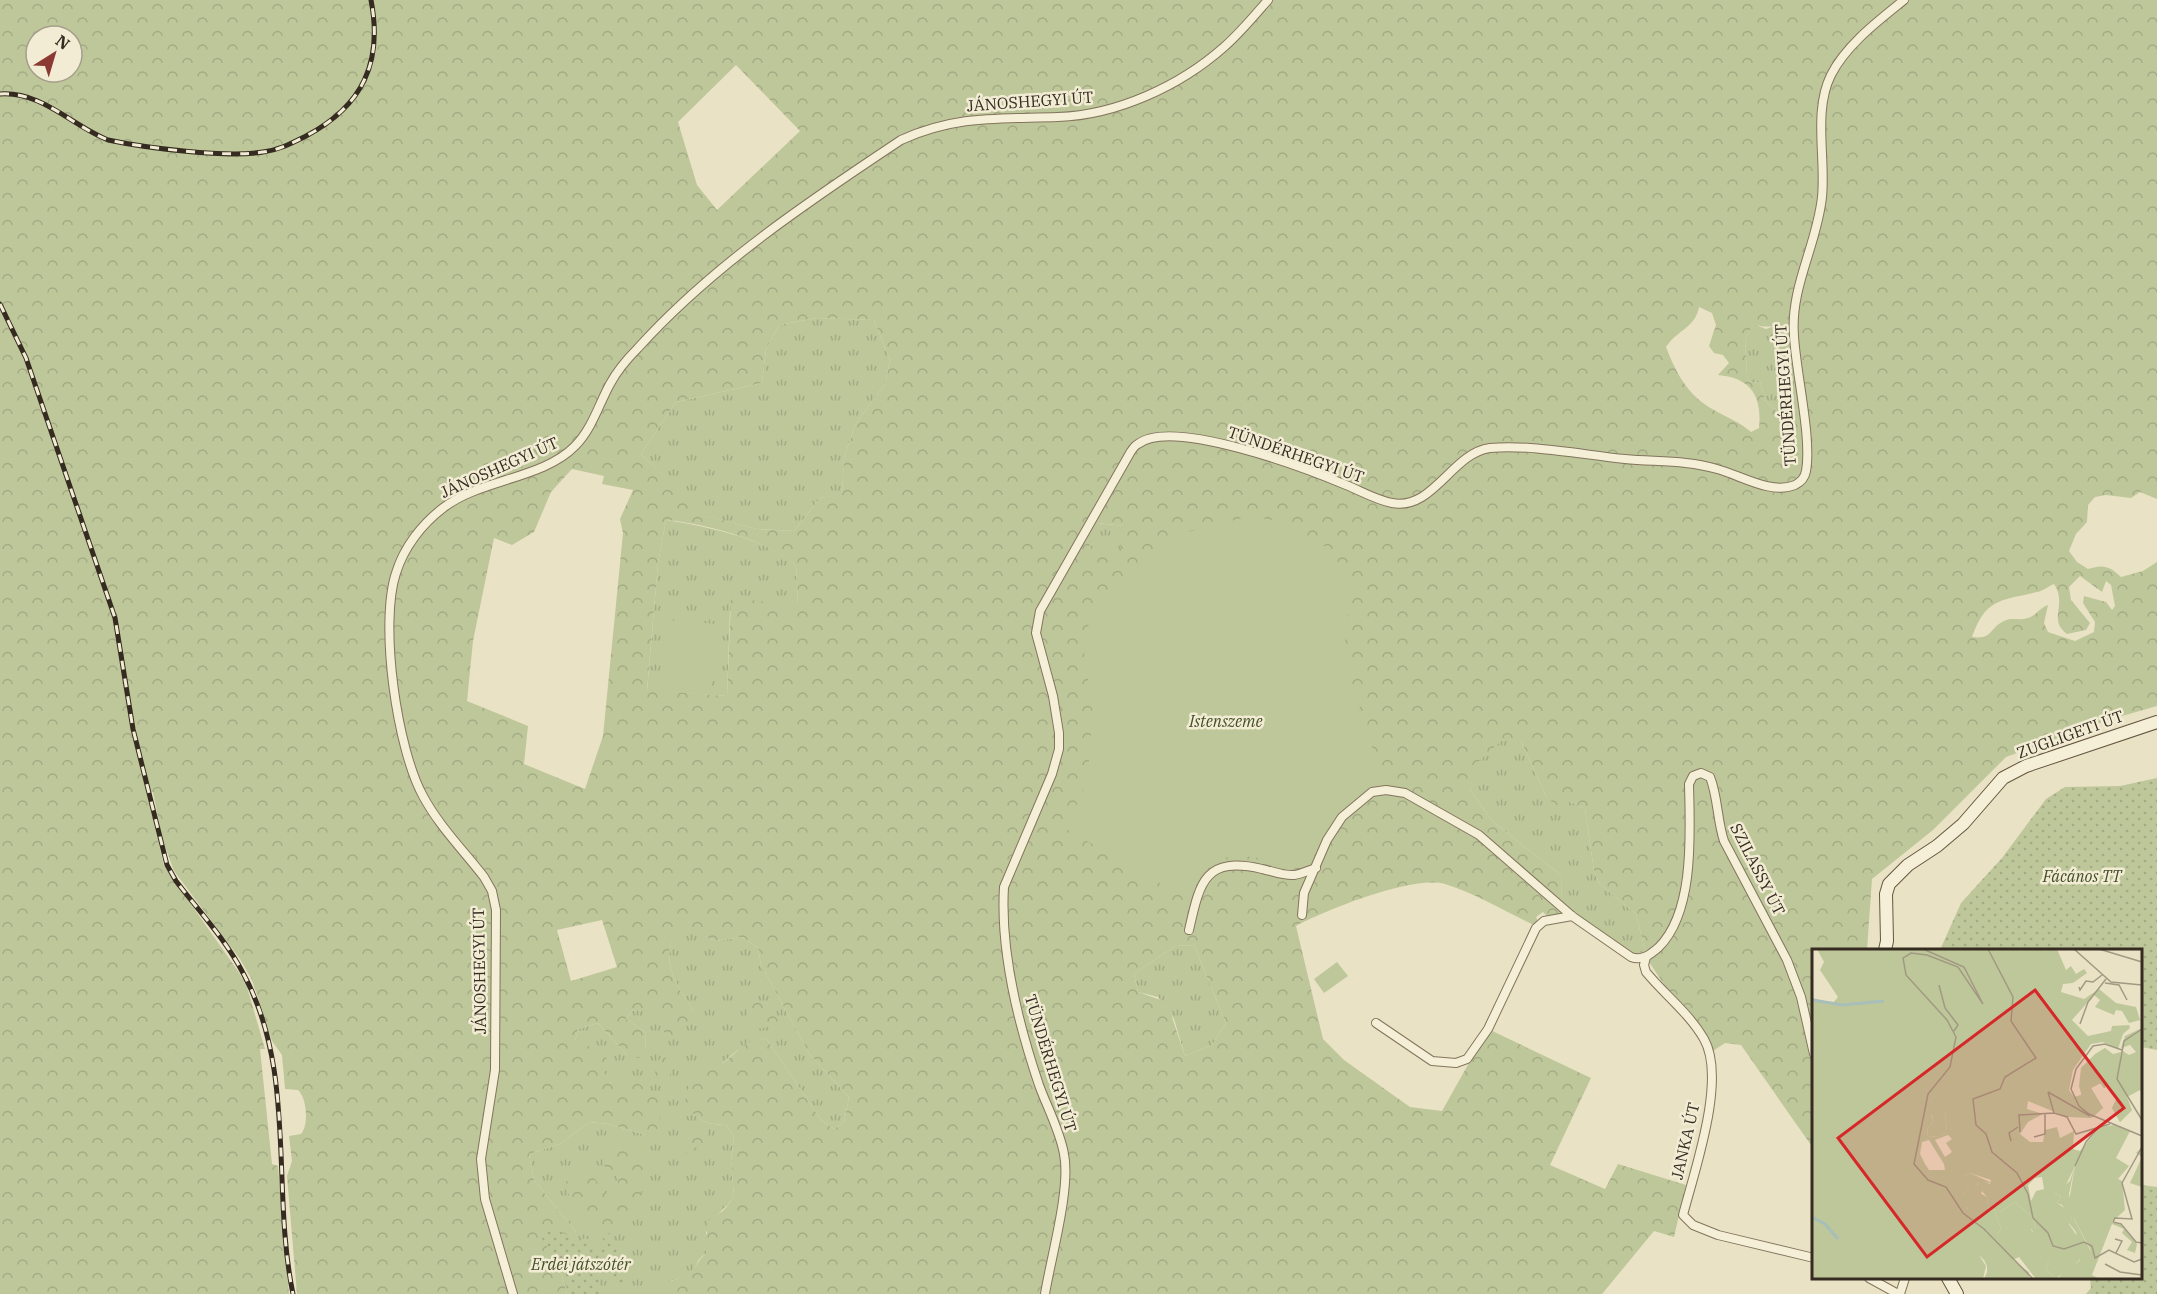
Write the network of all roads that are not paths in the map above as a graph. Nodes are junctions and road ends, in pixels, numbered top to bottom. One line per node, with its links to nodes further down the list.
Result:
1 (1268, 0): 16 (street, JÁNOSHEGYI ÚT)
2 (1904, 0): 17 (street, TÜNDÉRHEGYI ÚT)
3 (2157, 722): 8 (street, ZUGLIGETI ÚT)
4 (1316, 868): 5 (street); 6 (street); 7 (street)
5 (1302, 915)
6 (1572, 916): 9 (street); 10 (street)
7 (1189, 930)
8 (1885, 949)
9 (1646, 957): 11 (street, SZILASSY ÚT); 12 (street, JANKA ÚT)
10 (1376, 1023)
11 (1812, 1045)
12 (1812, 1258)
13 (1871, 1279): 18 (street)
14 (1905, 1279): 18 (street)
15 (1949, 1279): 19 (street)
16 (513, 1294)
17 (1045, 1294)
18 (1899, 1294)
19 (1957, 1294)

